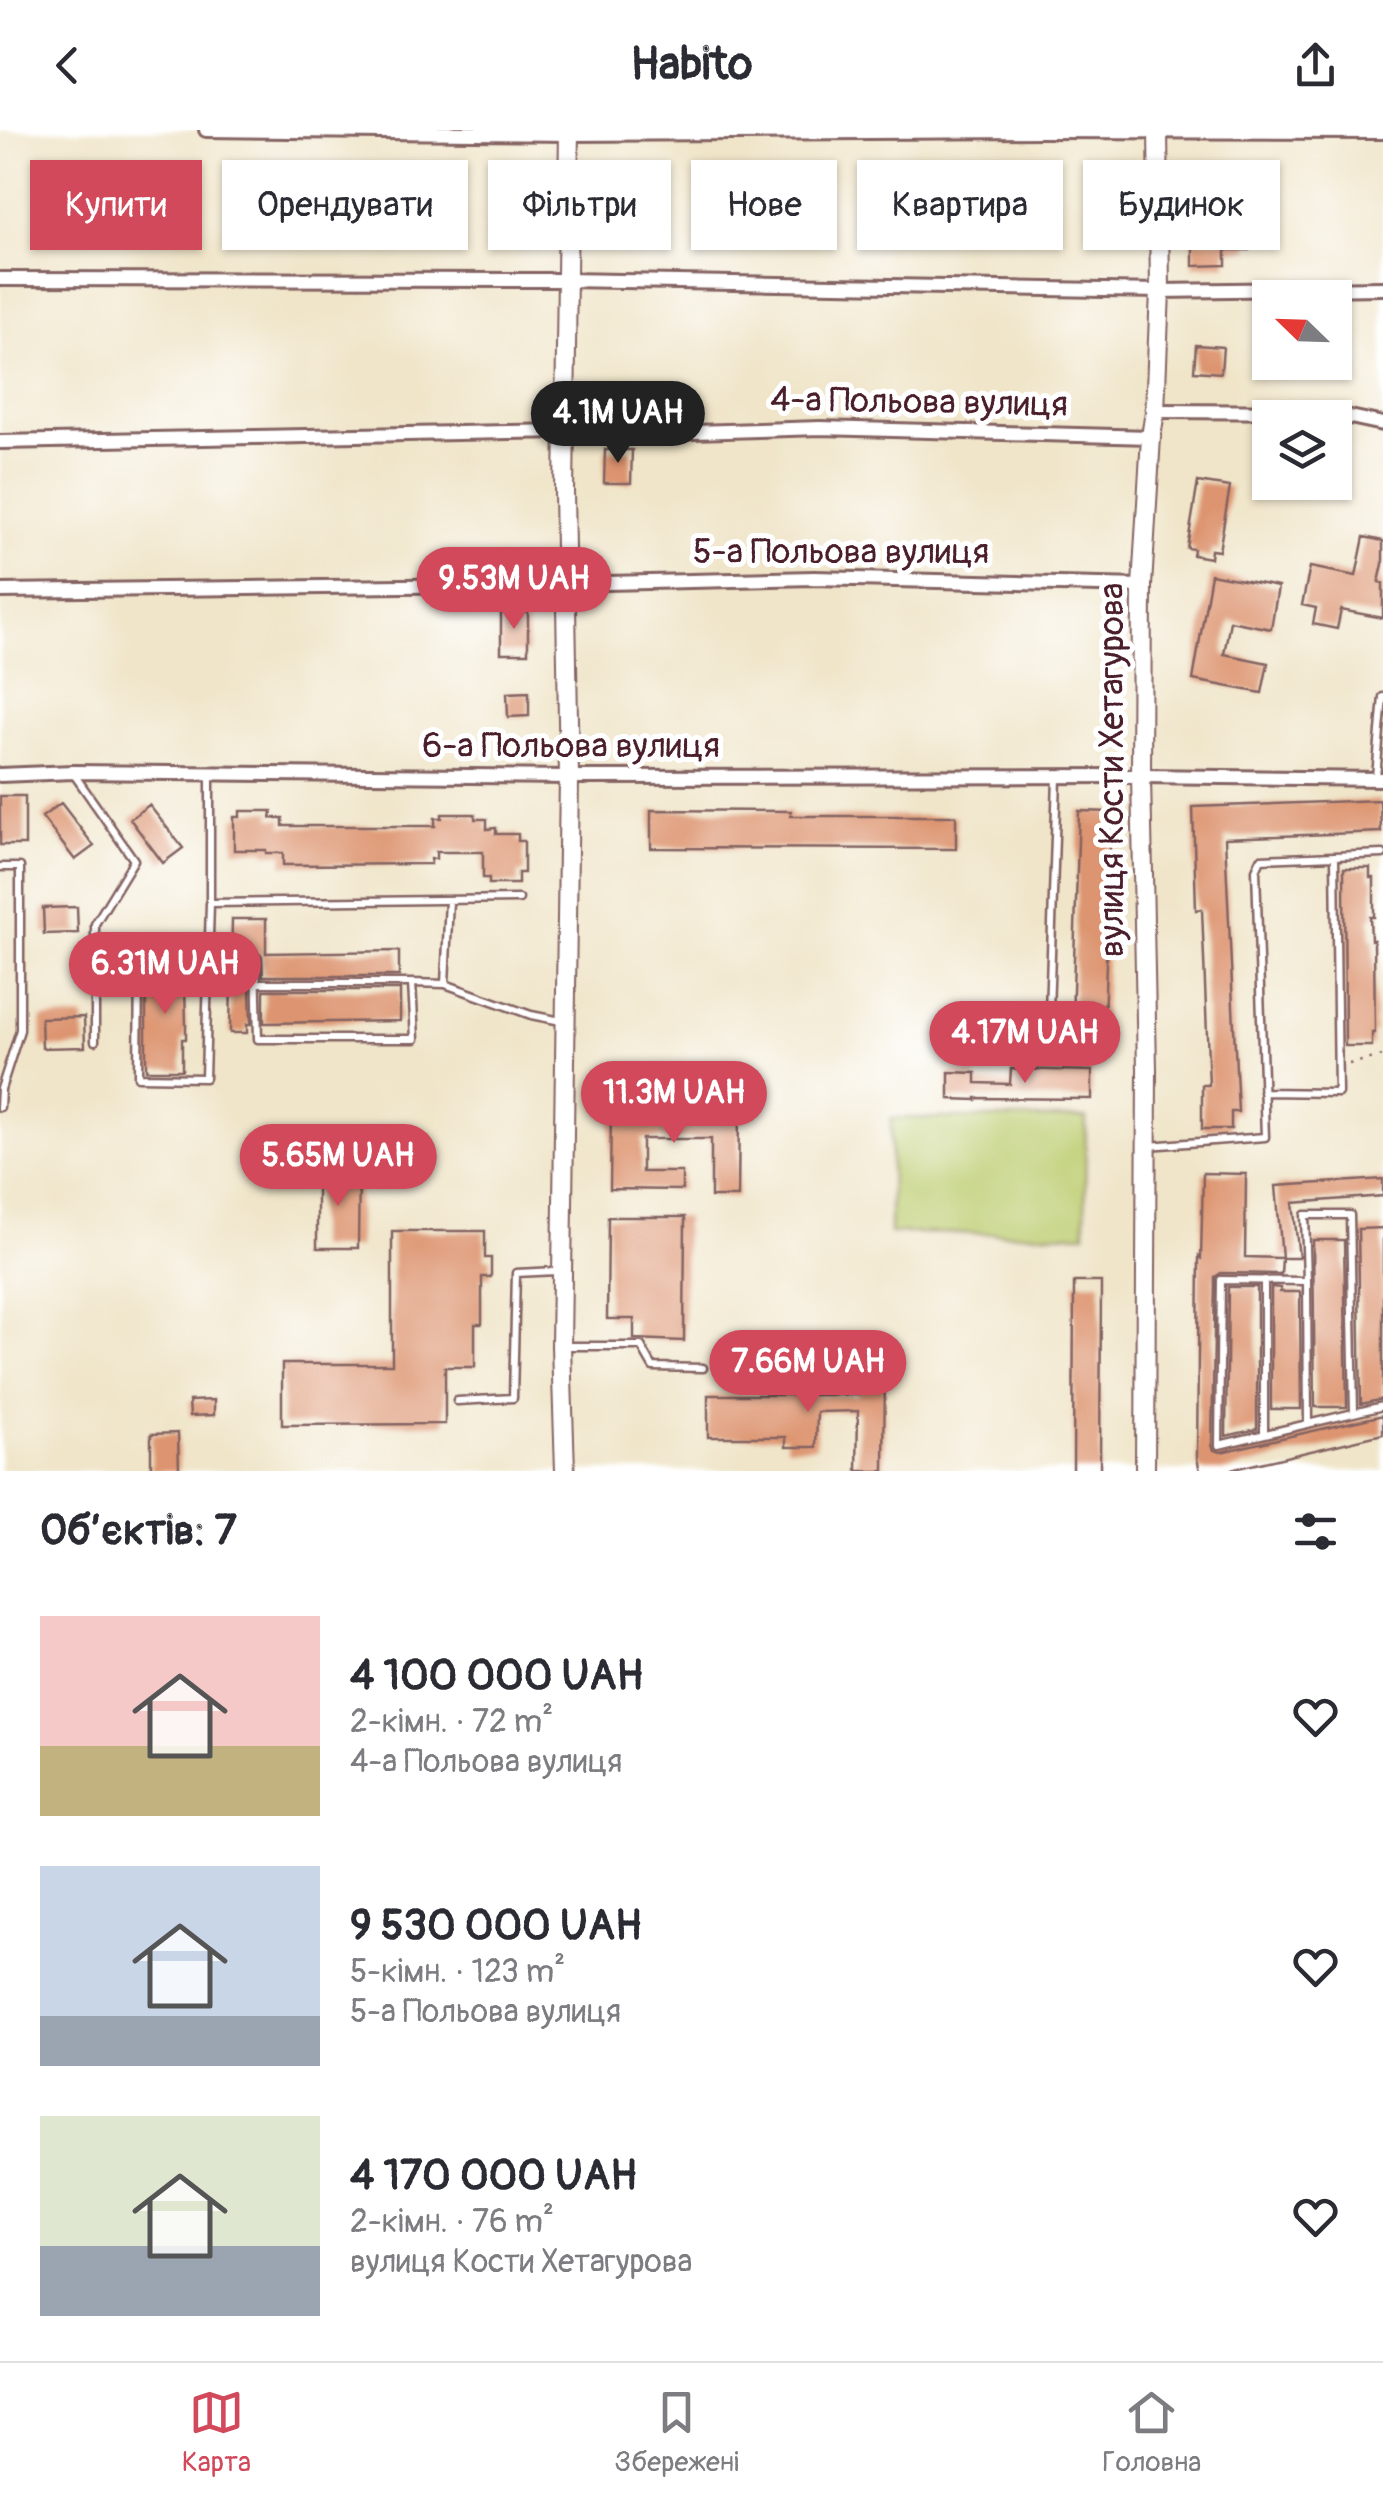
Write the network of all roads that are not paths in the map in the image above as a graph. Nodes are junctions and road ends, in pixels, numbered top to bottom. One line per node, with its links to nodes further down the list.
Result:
1 (206, 130): 3 (street)
2 (1158, 131): 3 (street); 4 (street); 8 (street, вулиця Кости Хетагурова)
3 (569, 132): 6 (street)
4 (1383, 132)
5 (0, 279): 6 (street)
6 (566, 280): 8 (street); 11 (street)
7 (1383, 288): 8 (street)
8 (1160, 291): 9 (street, вулиця Кости Хетагурова)
9 (1155, 411): 10 (street); 12 (street, вулиця Кости Хетагурова)
10 (1383, 424)
11 (565, 434): 12 (street, 4-а Польова вулиця); 13 (street, 4-а Польова вулиця); 14 (street)
12 (1151, 437): 15 (street, вулиця Кости Хетагурова)
13 (0, 442)
14 (565, 584): 15 (street, 5-а Польова вулиця); 16 (street, 5-а Польова вулиця); 23 (street)
15 (1142, 586): 22 (street, вулиця Кости Хетагурова)
16 (0, 591)
17 (1383, 697): 24 (lane)
18 (72, 772): 19 (street, 6-а Польова вулиця); 20 (street, 6-а Польова вулиця); 38 (lane)
19 (210, 772): 23 (street, 6-а Польова вулиця); 30 (lane)
20 (0, 774)
21 (1057, 776): 22 (street, 6-а Польова вулиця); 23 (street, 6-а Польова вулиця); 36 (lane)
22 (1141, 776): 24 (street, 6-а Польова вулиця); 42 (street, вулиця Кости Хетагурова)
23 (569, 777): 37 (street)
24 (1379, 778)
25 (1383, 854): 26 (lane)
26 (1335, 856): 40 (lane); 40 (lane)
27 (0, 867): 39 (lane)
28 (518, 899): 29 (lane)
29 (449, 900): 30 (lane); 35 (lane)
30 (210, 904): 31 (lane)
31 (208, 957): 31 (lane)
32 (256, 959): 33 (lane)
33 (256, 983): 34 (lane); 34 (lane)
34 (412, 983): 35 (lane)
35 (445, 984): 37 (lane)
36 (1049, 1012)
37 (567, 1022): 43 (street)
38 (94, 1041)
39 (0, 1089): 41 (lane)
40 (1263, 1092): 42 (lane)
41 (0, 1107)
42 (1146, 1146): 54 (street, вулиця Кости Хетагурова)
43 (562, 1271): 46 (street); 48 (lane)
44 (1264, 1280): 45 (lane); 52 (lane); 52 (lane)
45 (1307, 1281): 50 (lane); 51 (lane)
46 (561, 1346): 47 (lane); 53 (street)
47 (704, 1368)
48 (456, 1401)
49 (1383, 1406): 50 (lane)
50 (1354, 1413): 51 (lane)
51 (1308, 1424): 52 (lane)
52 (1264, 1434)
53 (564, 1471)
54 (1145, 1471)

